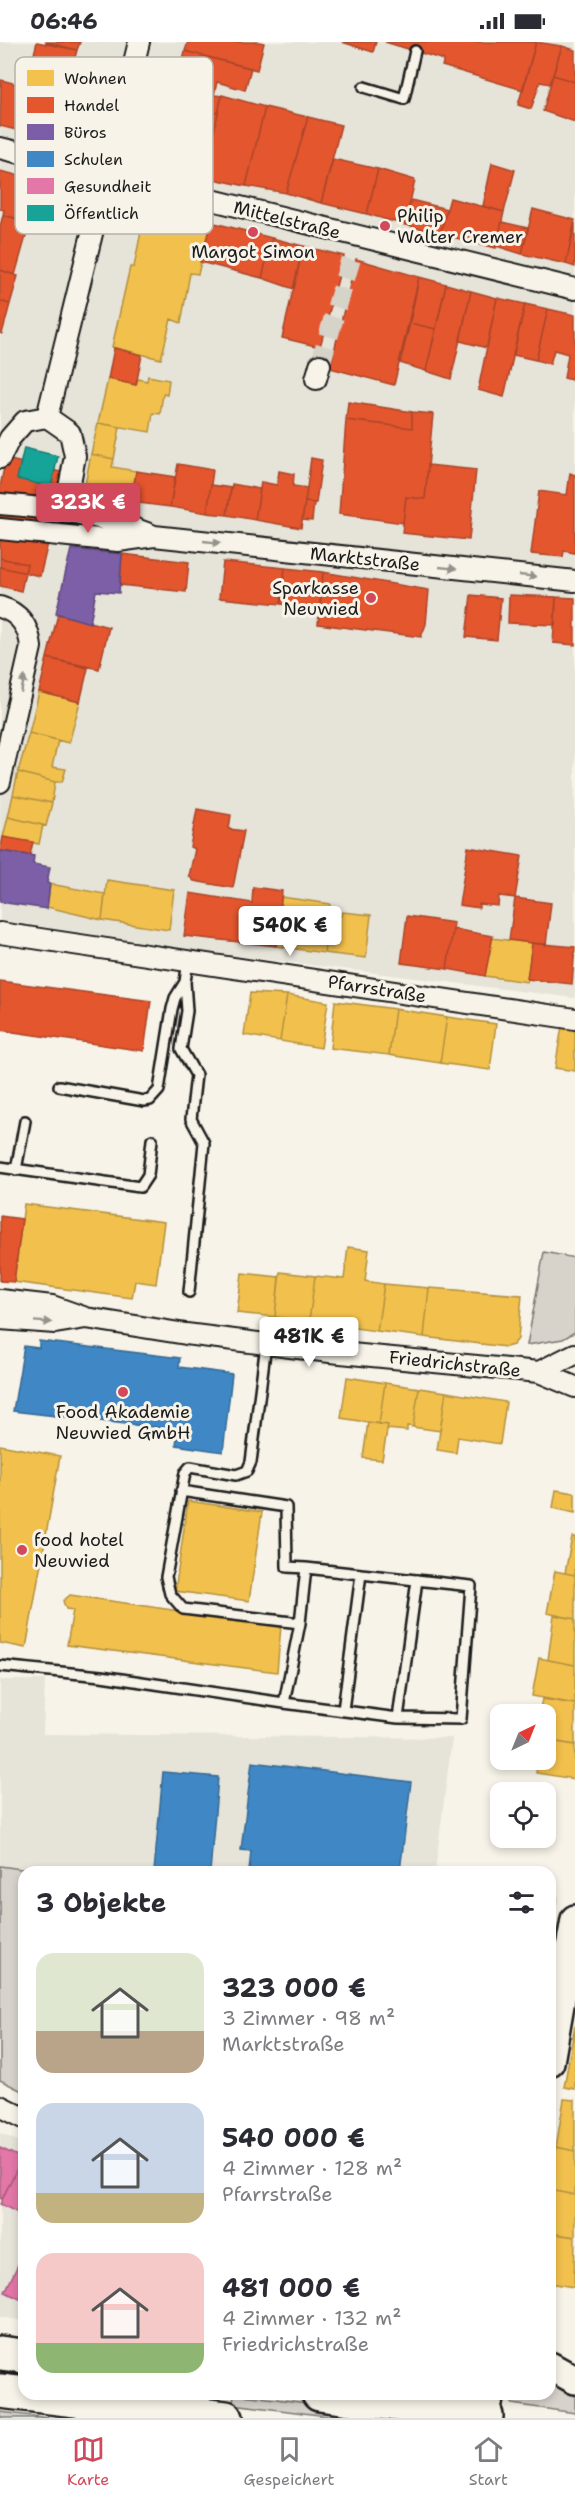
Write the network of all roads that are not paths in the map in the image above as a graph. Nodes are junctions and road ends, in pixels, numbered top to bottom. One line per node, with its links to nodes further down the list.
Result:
1 (139, 42): 3 (street)
2 (415, 51): 4 (lane)
3 (135, 57)
4 (363, 87)
5 (0, 148): 6 (street, Mittelstraße)
6 (15, 152)
7 (213, 202): 9 (street, Mittelstraße)
8 (93, 234): 10 (street)
9 (575, 289)
10 (47, 417): 11 (street); 13 (street)
11 (0, 458)
12 (0, 504): 15 (street, Marktstraße)
13 (66, 504)
14 (0, 529): 15 (street, Marktstraße)
15 (154, 536): 16 (street, Marktstraße, one-way to 16)
16 (575, 581)
17 (0, 607): 18 (street, one-way to 17)
18 (0, 782)
19 (0, 933): 20 (street, Pfarrstraße)
20 (188, 961): 21 (lane); 22 (street, Pfarrstraße)
21 (185, 982): 23 (lane); 28 (lane)
22 (575, 1019)
23 (59, 1086)
24 (25, 1121): 27 (lane)
25 (152, 1140): 27 (lane)
26 (0, 1167): 27 (lane)
27 (16, 1170)
28 (189, 1292)
29 (0, 1300): 30 (street, Friedrichstraße)
30 (86, 1318): 31 (street, Friedrichstraße, one-way to 30); 32 (street, Friedrichstraße)
31 (0, 1319)
32 (266, 1344): 34 (street, Friedrichstraße); 36 (lane)
33 (575, 1354): 34 (street, Friedrichstraße)
34 (538, 1372): 35 (street, Friedrichstraße)
35 (575, 1387)
36 (182, 1491): 37 (lane); 40 (lane)
37 (306, 1568): 38 (lane); 40 (lane)
38 (362, 1574): 39 (lane); 43 (lane)
39 (417, 1580): 44 (lane); 44 (lane)
40 (300, 1623): 42 (lane)
41 (0, 1666): 42 (lane)
42 (284, 1703): 43 (lane)
43 (343, 1710): 44 (lane)
44 (398, 1718)
45 (575, 1919): 46 (street)
46 (572, 1957): 47 (street)
47 (556, 2033)
48 (0, 2106): 49 (street)
49 (18, 2115)
50 (0, 2353): 51 (highway)
51 (18, 2355)
52 (556, 2369): 53 (street)
53 (575, 2380)
54 (0, 2391): 55 (highway)
55 (18, 2393)
56 (66, 2400): 59 (highway)
57 (395, 2400): 58 (highway)
58 (492, 2411)
59 (182, 2416): 60 (highway)
60 (226, 2418)

